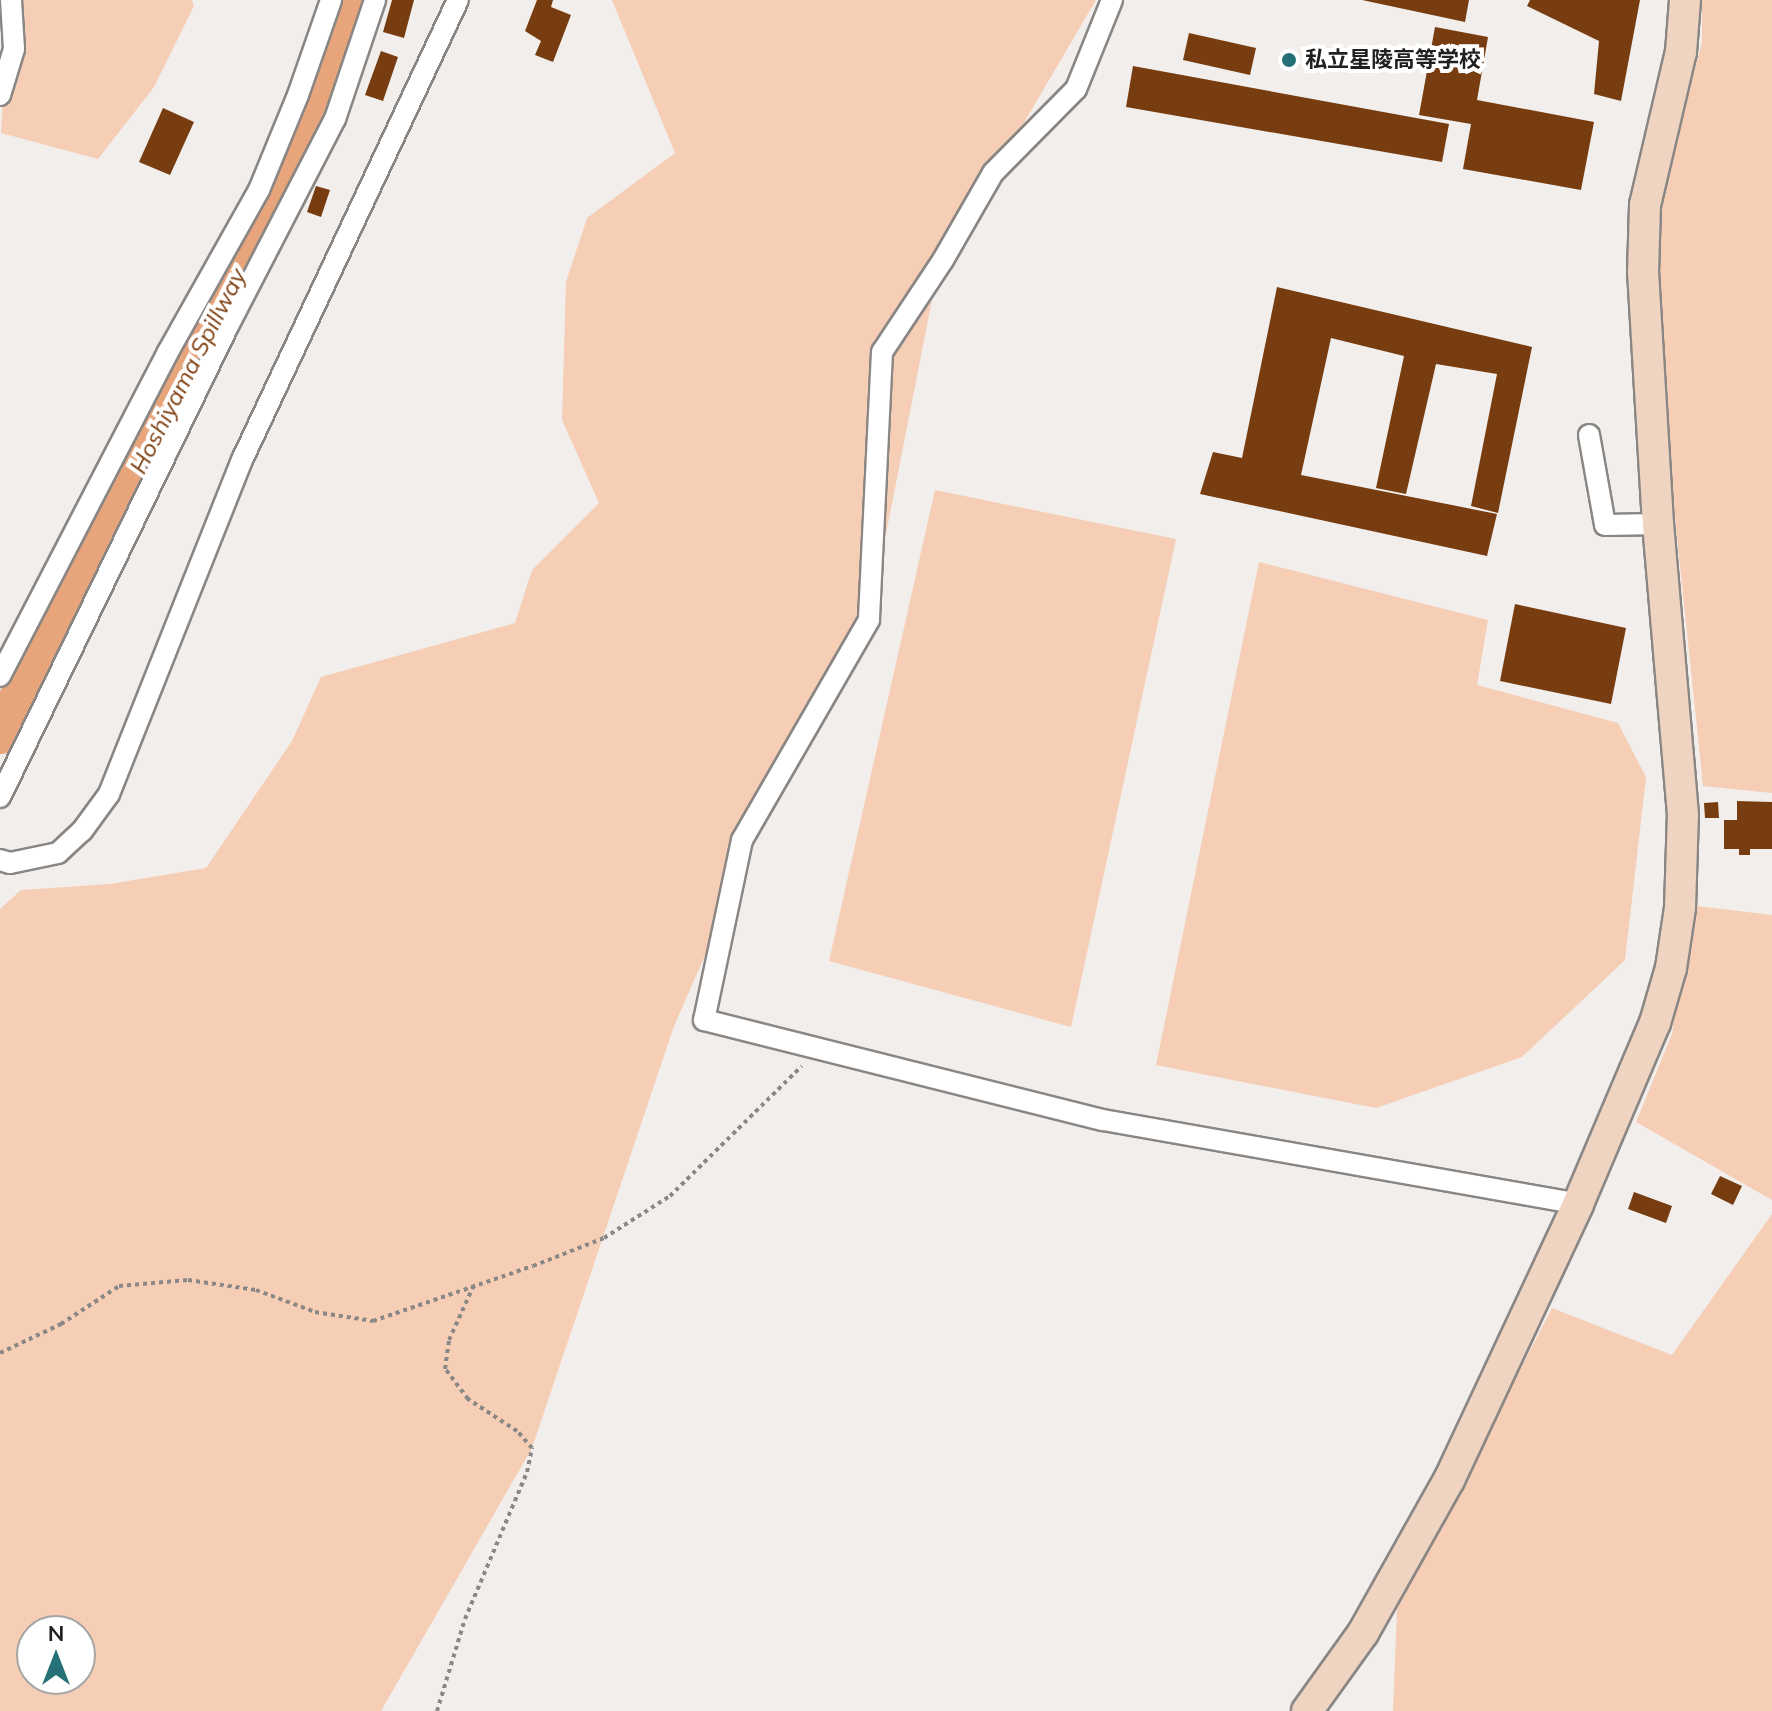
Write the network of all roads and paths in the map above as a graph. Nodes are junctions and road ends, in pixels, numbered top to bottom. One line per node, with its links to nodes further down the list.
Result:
1 (11, 0): 7 (street)
2 (331, 0): 10 (street)
3 (375, 0): 11 (street)
4 (458, 0): 12 (street)
5 (1112, 0): 14 (street)
6 (1685, 0): 9 (street)
7 (0, 95)
8 (1589, 435): 9 (street)
9 (1658, 524): 14 (street)
10 (0, 676)
11 (0, 797)
12 (0, 860)
13 (811, 1056): 15 (path)
14 (1578, 1204): 18 (street)
15 (475, 1283): 16 (path); 17 (path)
16 (0, 1353)
17 (437, 1711)
18 (1307, 1711)

